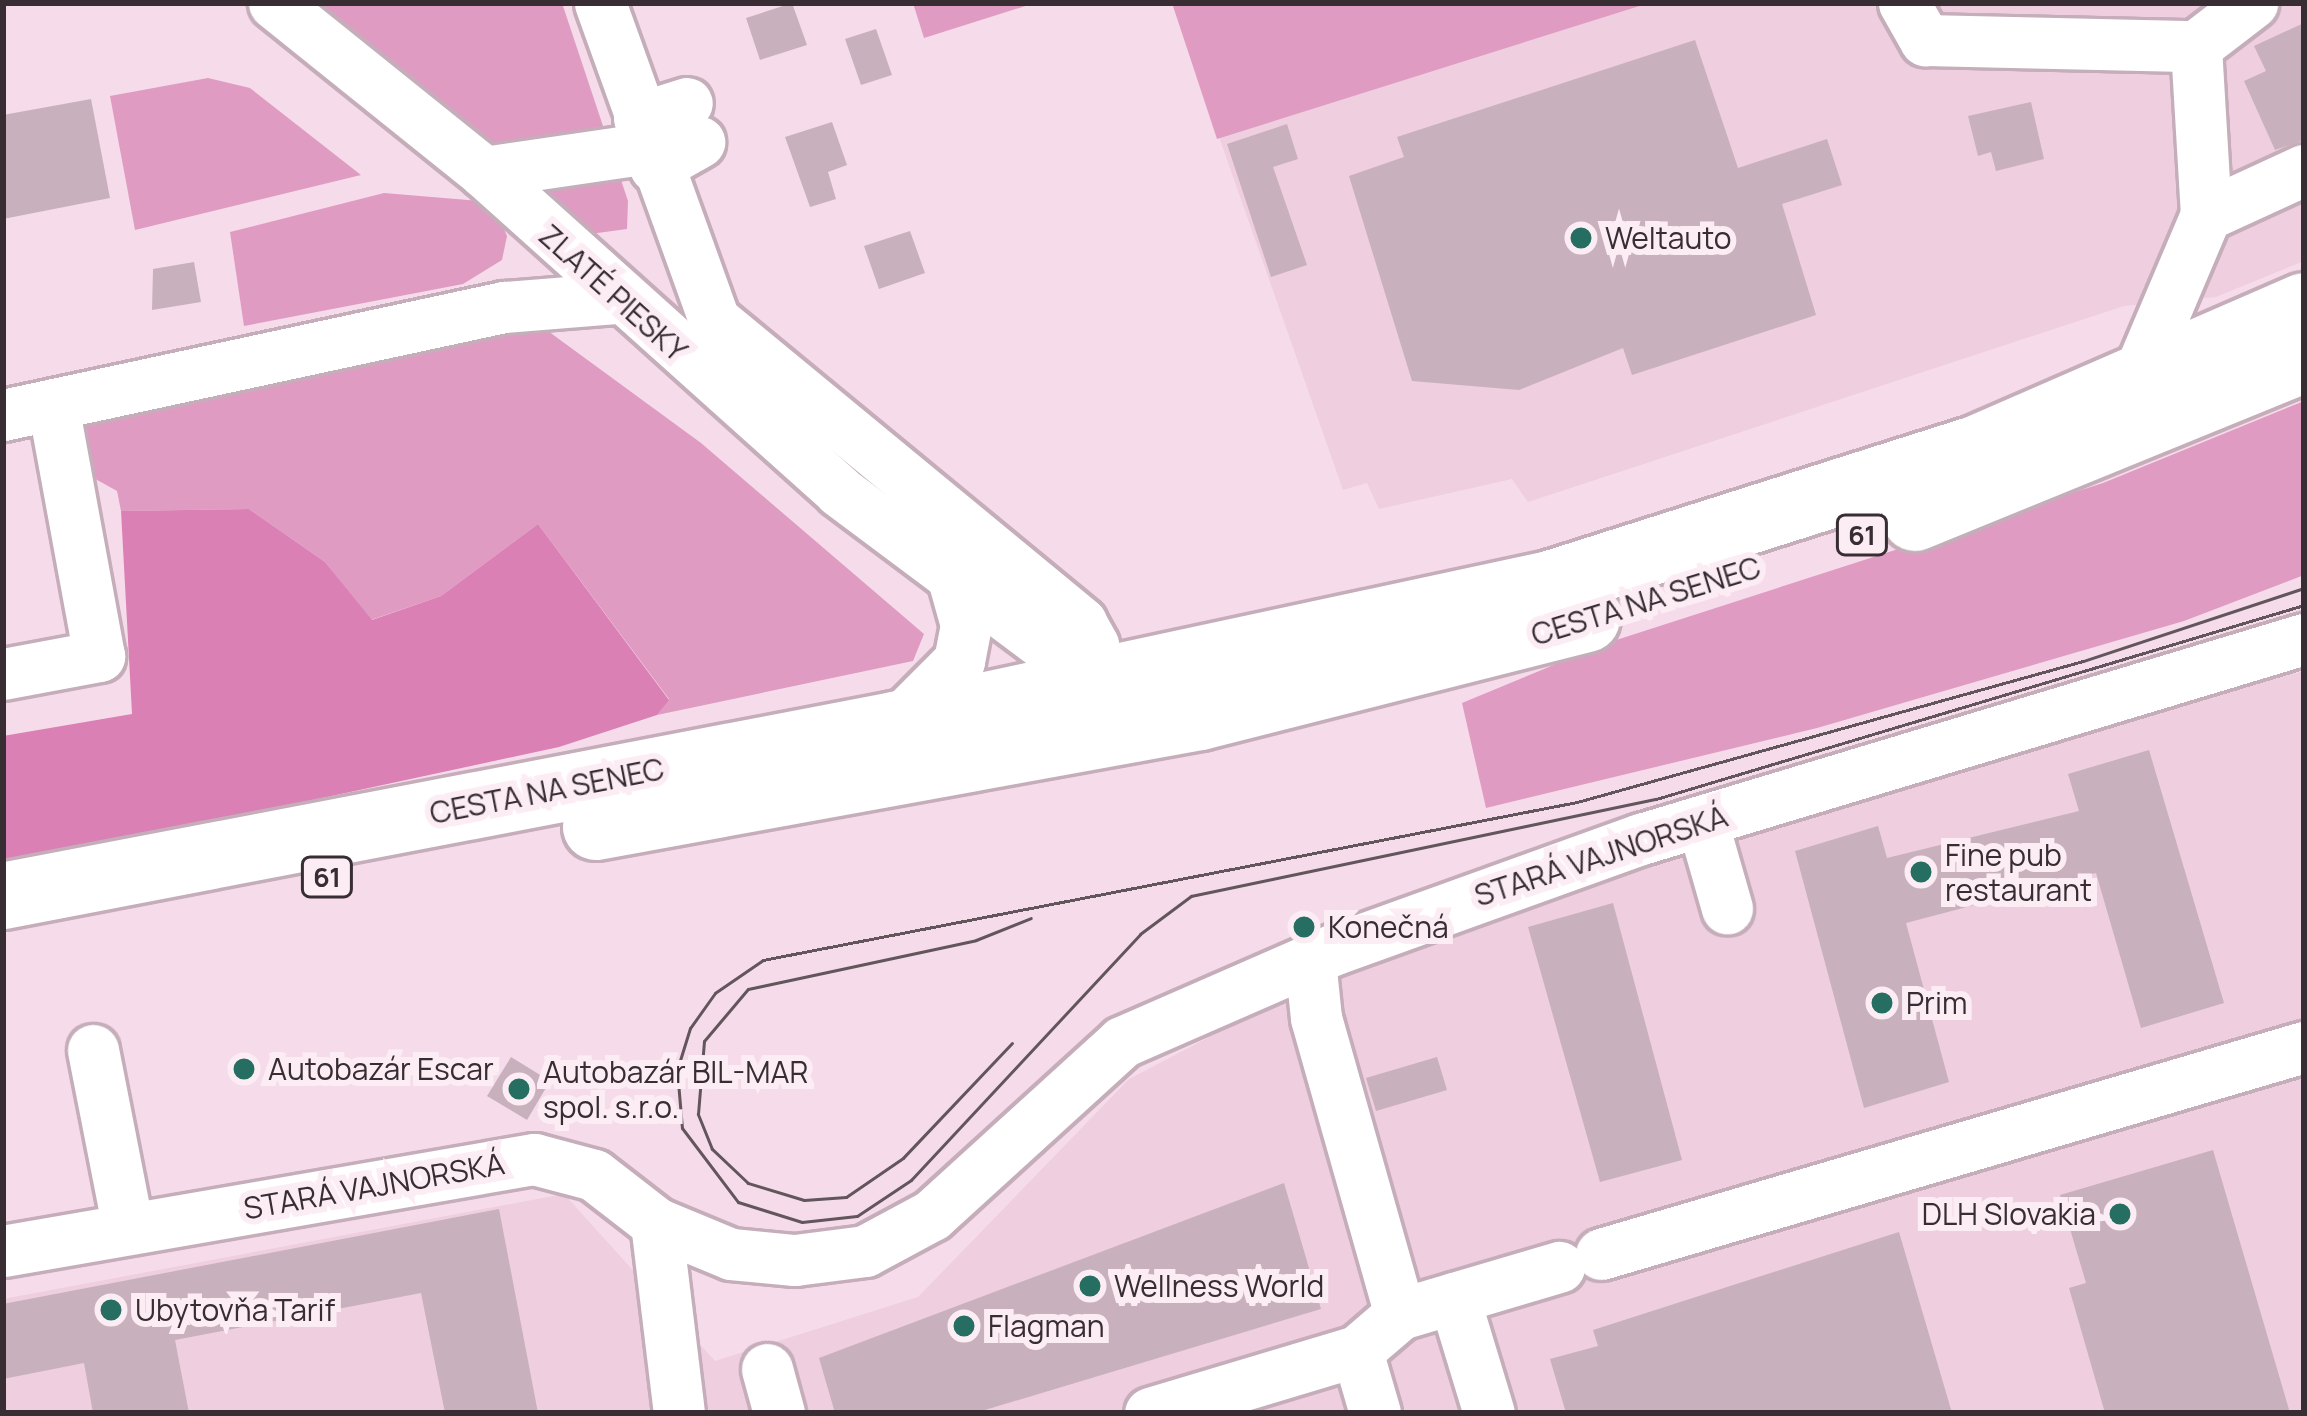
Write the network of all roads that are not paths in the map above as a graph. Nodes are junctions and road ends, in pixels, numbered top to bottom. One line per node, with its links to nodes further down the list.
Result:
1 (274, 3): 8 (street, ZLATÉ PIESKY)
2 (600, 3): 6 (street, ZLATÉ PIESKY)
3 (1904, 3): 5 (street)
4 (2252, 3): 5 (street)
5 (2198, 26): 10 (street)
6 (665, 136): 8 (street); 14 (street, ZLATÉ PIESKY)
7 (2304, 170): 10 (street)
8 (484, 172): 9 (street, ZLATÉ PIESKY)
9 (526, 214): 11 (street, ZLATÉ PIESKY); 13 (street)
10 (2206, 215): 16 (street)
11 (615, 298): 13 (street); 14 (street, ZLATÉ PIESKY)
12 (2304, 306): 16 (main road, CESTA NA SENEC / 61)
13 (504, 307): 17 (street)
14 (697, 338): 19 (street, ZLATÉ PIESKY); 22 (street, ZLATÉ PIESKY)
15 (2304, 358): 23 (main road, CESTA NA SENEC / 61)
16 (2135, 382): 22 (main road, CESTA NA SENEC / 61)
17 (53, 406): 18 (street); 21 (street)
18 (3, 416)
19 (954, 582): 22 (street, ZLATÉ PIESKY); 24 (street)
20 (2304, 639): 26 (street, STARÁ VAJNORSKÁ)
21 (3, 674)
22 (1090, 685): 23 (street, ZLATÉ PIESKY); 24 (main road, CESTA NA SENEC / 61); 25 (street, CESTA NA SENEC)
23 (1200, 717): 25 (main road, CESTA NA SENEC / 61)
24 (894, 725): 27 (main road, CESTA NA SENEC / 61)
25 (964, 761): 29 (main road, CESTA NA SENEC / 61)
26 (1702, 821): 28 (street); 30 (street, STARÁ VAJNORSKÁ)
27 (3, 896)
28 (1727, 908)
29 (3, 939)
30 (1310, 959): 33 (street, STARÁ VAJNORSKÁ); 37 (street)
31 (2304, 1047): 36 (street)
32 (94, 1050): 34 (street)
33 (656, 1222): 34 (street, STARÁ VAJNORSKÁ); 39 (street)
34 (128, 1228): 35 (street, STARÁ VAJNORSKÁ)
35 (3, 1251)
36 (1454, 1298): 37 (street); 42 (street)
37 (1400, 1314): 38 (street)
38 (1357, 1351): 40 (street); 41 (street)
39 (679, 1413)
40 (1150, 1413)
41 (1376, 1413)
42 (1489, 1413)

